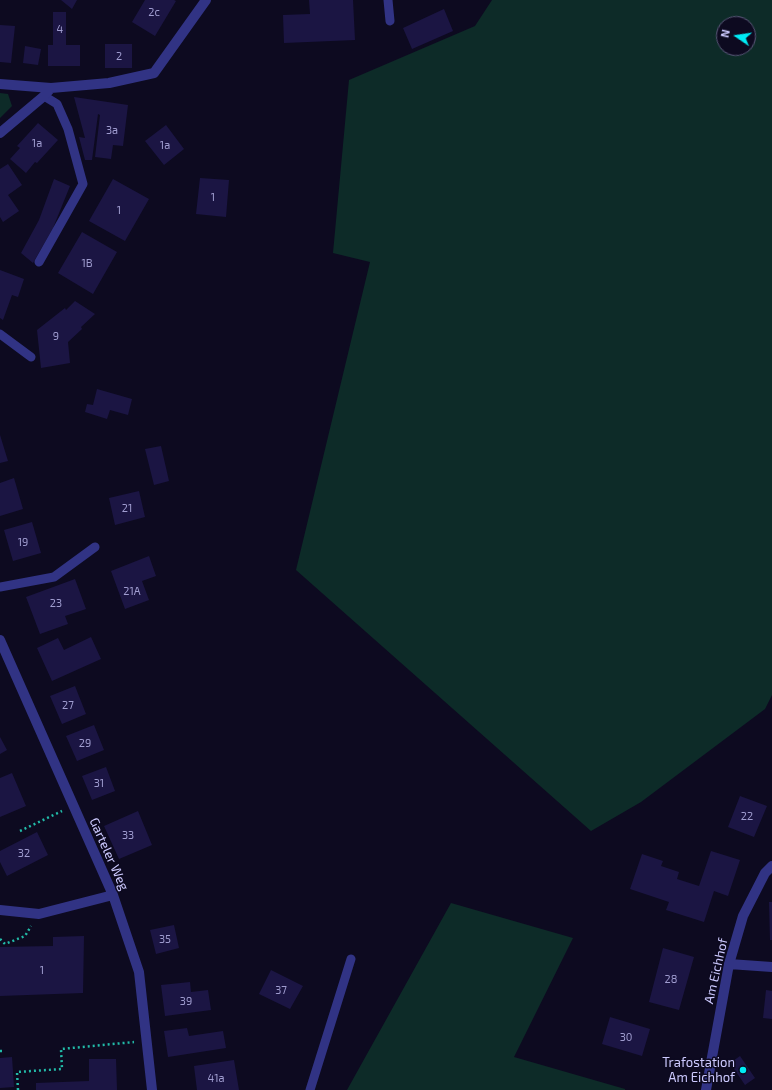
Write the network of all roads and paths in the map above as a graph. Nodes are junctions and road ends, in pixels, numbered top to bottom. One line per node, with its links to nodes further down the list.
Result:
1 (206, 0): 5 (street)
2 (388, 0): 3 (lane)
3 (390, 21)
4 (0, 84): 5 (street)
5 (51, 88): 6 (street)
6 (44, 96): 7 (street); 8 (lane)
7 (0, 133)
8 (39, 262)
9 (0, 334): 10 (lane)
10 (31, 357)
11 (95, 546): 12 (lane)
12 (0, 587)
13 (0, 640): 14 (street, Garteler Weg)
14 (74, 806): 15 (path); 17 (street, Garteler Weg)
15 (20, 831)
16 (772, 866): 22 (street, Am Eichhof)
17 (113, 895): 19 (street); 24 (street, Garteler Weg)
18 (0, 910): 19 (street)
19 (39, 914): 20 (path)
20 (0, 939)
21 (351, 959): 29 (lane)
22 (729, 964): 23 (street); 30 (street, Am Eichhof)
23 (772, 967)
24 (147, 1041): 27 (path); 28 (street, Garteler Weg)
25 (0, 1051): 26 (path)
26 (5, 1051)
27 (18, 1090)
28 (152, 1090)
29 (310, 1090)
30 (706, 1090)

